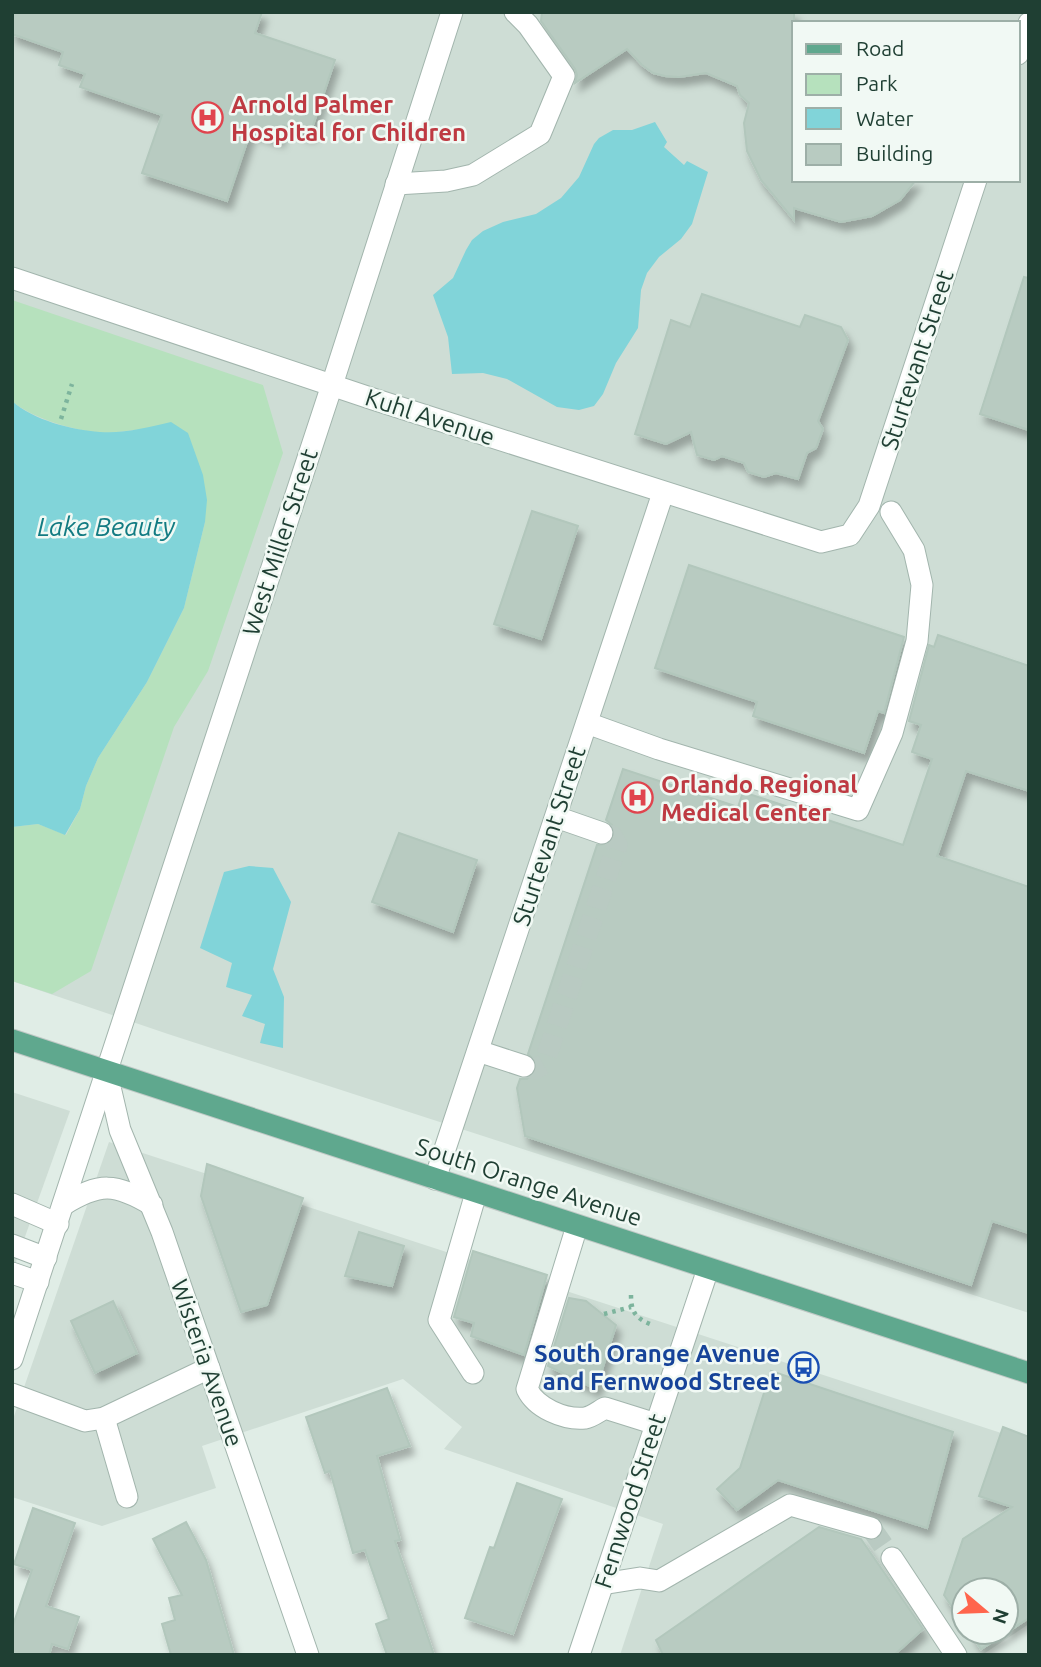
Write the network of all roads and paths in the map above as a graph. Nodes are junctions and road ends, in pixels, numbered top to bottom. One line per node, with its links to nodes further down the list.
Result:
1 (452, 12): 6 (street, West Miller Street)
2 (515, 12): 6 (street)
3 (1029, 23): 4 (street)
4 (1020, 48)
5 (975, 182): 13 (street, Sturtevant Street)
6 (396, 184): 9 (street, West Miller Street)
7 (12, 278): 9 (street, Kuhl Avenue)
8 (72, 384): 10 (path)
9 (332, 385): 11 (street, Kuhl Avenue); 20 (street, West Miller Street)
10 (61, 419)
11 (663, 493): 13 (street, Kuhl Avenue); 14 (street, Sturtevant Street)
12 (891, 512): 14 (street)
13 (850, 535)
14 (587, 723): 15 (street, Sturtevant Street)
15 (556, 817): 16 (street); 18 (street, Sturtevant Street)
16 (602, 832)
17 (12, 1040): 20 (main road, South Orange Avenue)
18 (478, 1051): 19 (street); 21 (street, Sturtevant Street)
19 (524, 1066)
20 (107, 1072): 21 (main road, South Orange Avenue); 24 (street, Wisteria Avenue); 25 (street, West Miller Street)
21 (435, 1180): 22 (main road, South Orange Avenue)
22 (476, 1193): 26 (main road, South Orange Avenue); 38 (street)
23 (12, 1205): 25 (street)
24 (152, 1205): 25 (street); 37 (street, Wisteria Avenue)
25 (61, 1214): 28 (street, West Miller Street)
26 (577, 1226): 29 (main road, South Orange Avenue); 42 (street)
27 (12, 1245): 28 (street)
28 (46, 1258): 31 (street, West Miller Street)
29 (708, 1269): 39 (main road, South Orange Avenue); 42 (street, Fernwood Street)
30 (12, 1273): 31 (street)
31 (38, 1283): 36 (street, West Miller Street)
32 (631, 1295): 33 (path)
33 (631, 1307): 34 (path); 35 (path)
34 (604, 1314)
35 (650, 1324)
36 (12, 1359)
37 (209, 1368): 41 (street); 47 (street, Wisteria Avenue)
38 (473, 1373)
39 (1029, 1373)
40 (12, 1394): 41 (street)
41 (104, 1418): 43 (street)
42 (656, 1424): 46 (street, Fernwood Street)
43 (127, 1497)
44 (871, 1528): 46 (street)
45 (892, 1558): 49 (street)
46 (602, 1584): 48 (street, Fernwood Street)
47 (308, 1655)
48 (579, 1655)
49 (956, 1655)

